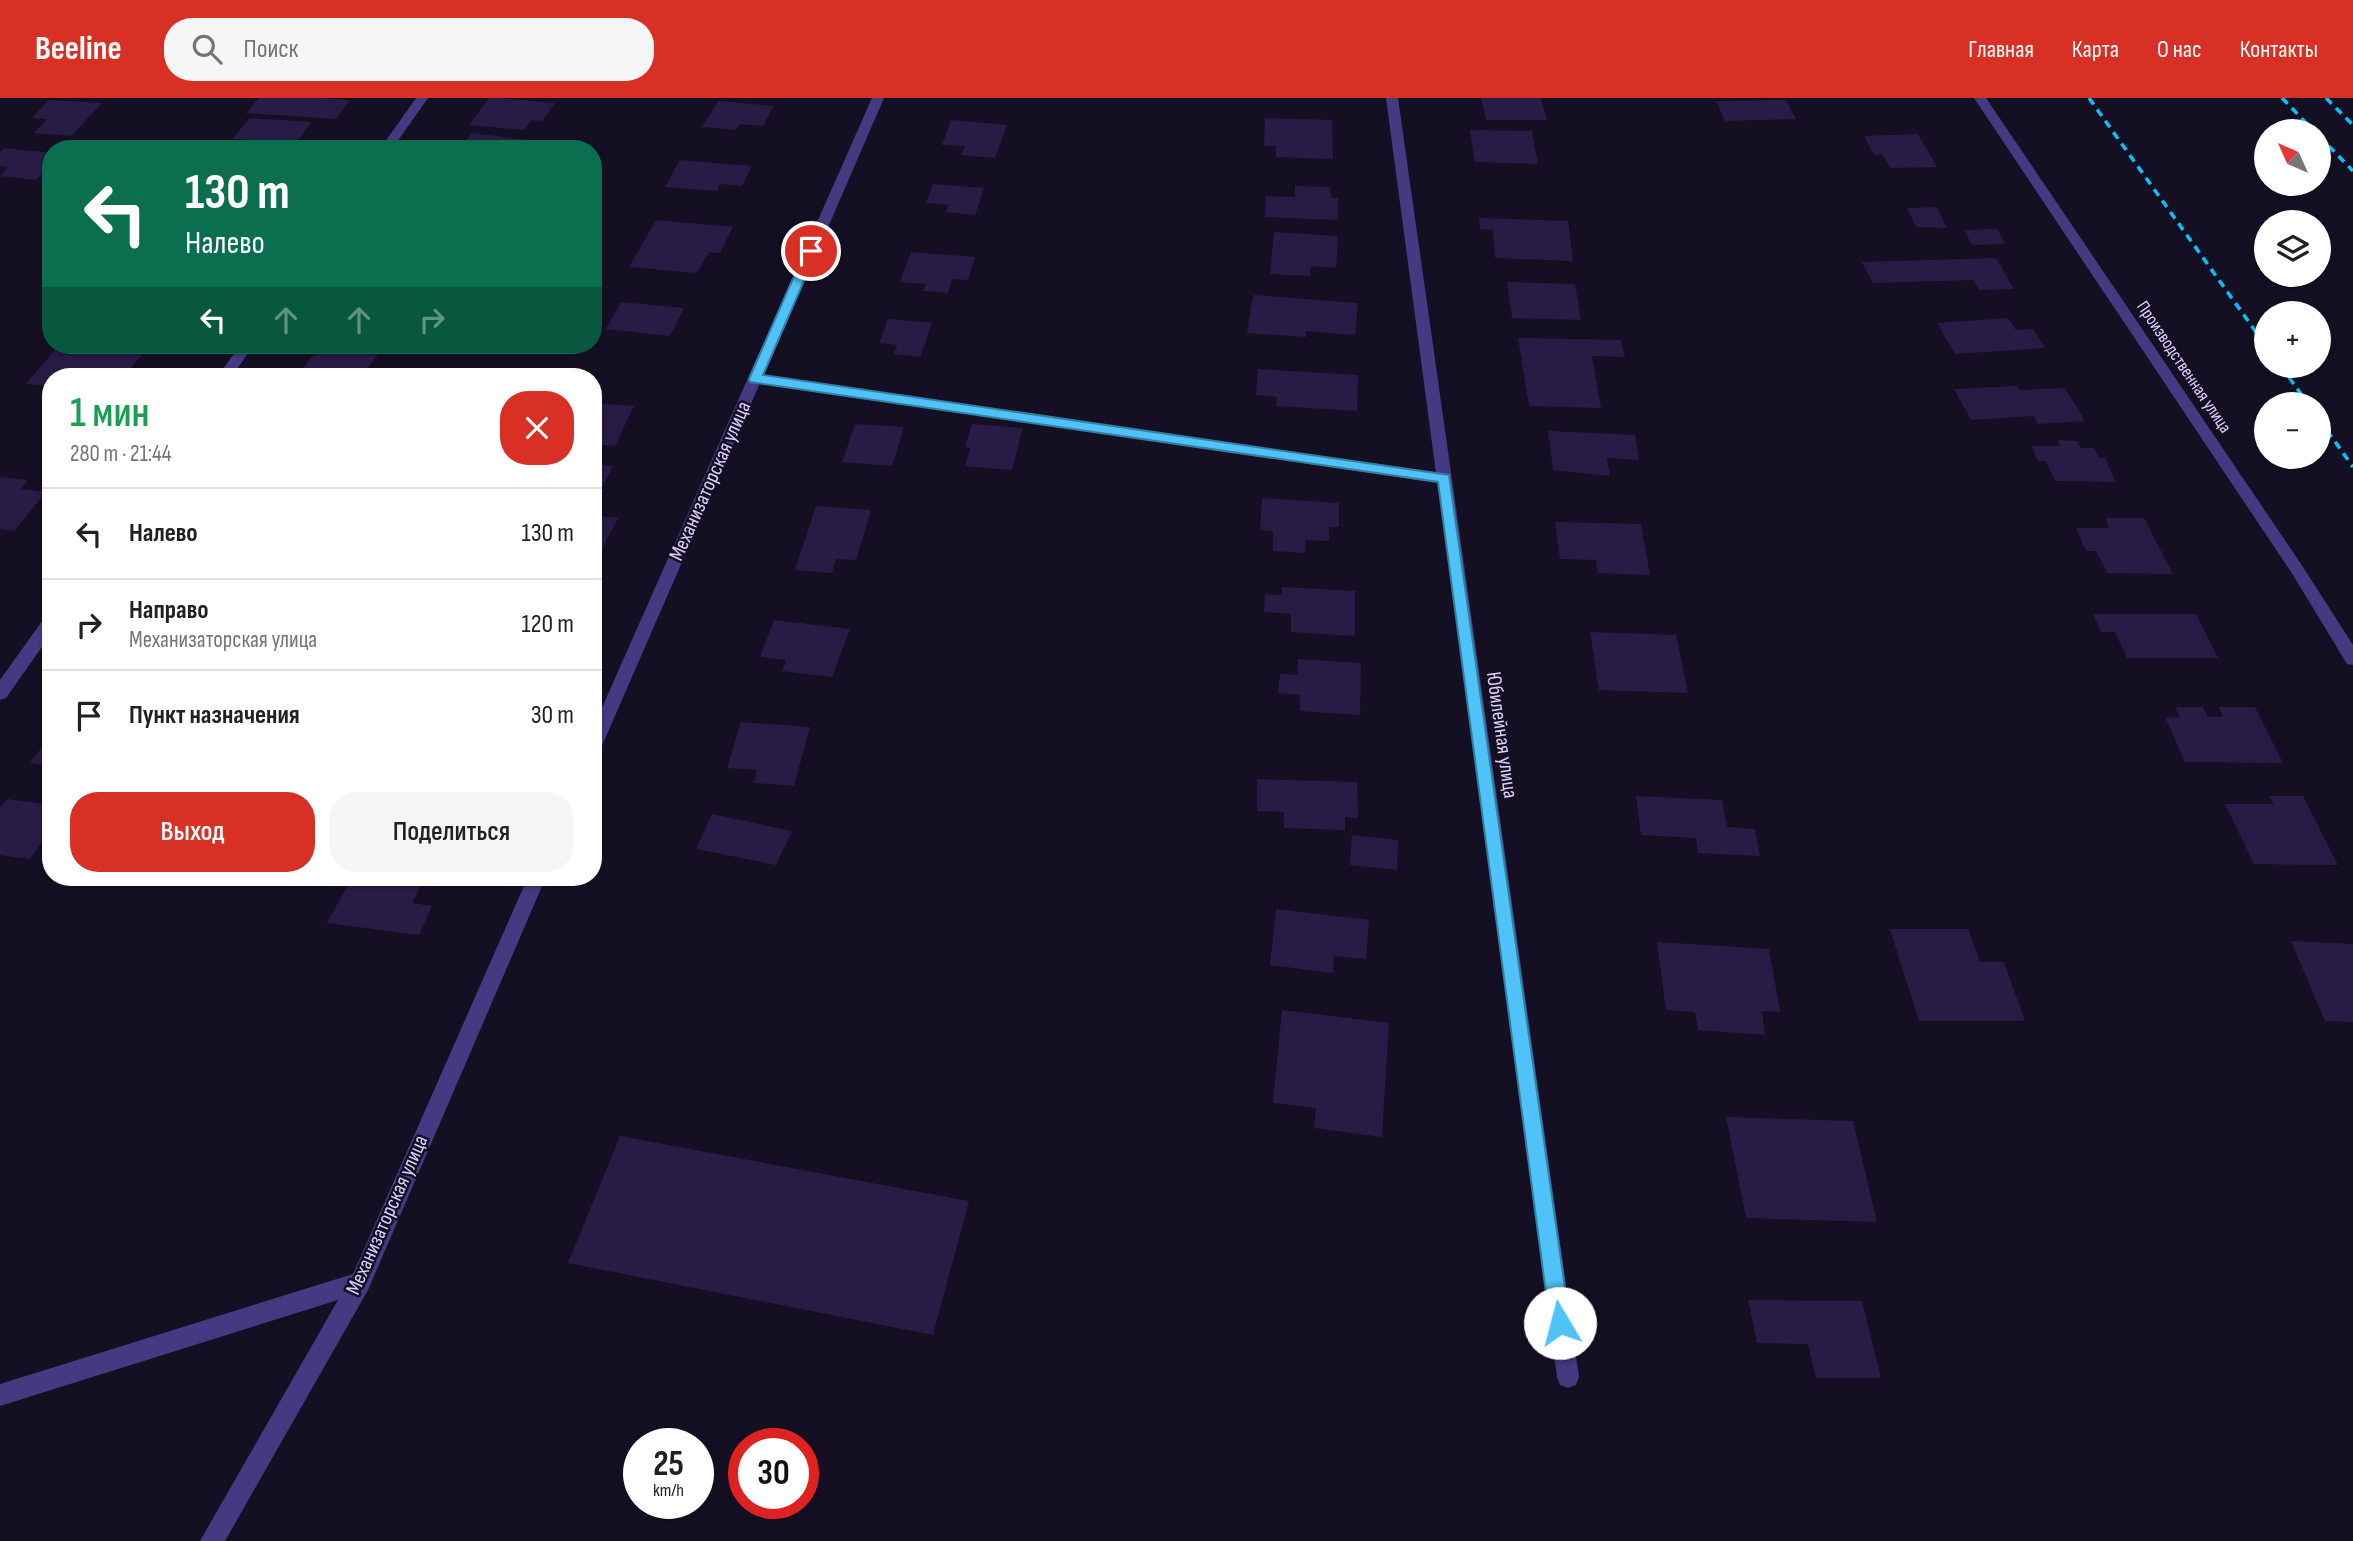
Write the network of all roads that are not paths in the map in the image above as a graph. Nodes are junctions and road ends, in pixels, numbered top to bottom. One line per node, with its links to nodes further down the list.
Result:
1 (422, 98): 5 (street)
2 (878, 98): 6 (street, Механизаторская улица)
3 (1392, 98): 7 (street, Юбилейная улица)
4 (1980, 98): 9 (street, Производственная улица)
5 (392, 140)
6 (755, 379): 7 (street); 11 (street, Механизаторская улица)
7 (1444, 478): 14 (street, Юбилейная улица)
8 (42, 634): 10 (street)
9 (2353, 659)
10 (0, 693)
11 (602, 728)
12 (533, 886): 13 (street, Механизаторская улица)
13 (360, 1282): 15 (street); 16 (street, Механизаторская улица)
14 (1568, 1377)
15 (0, 1395)
16 (212, 1541)

